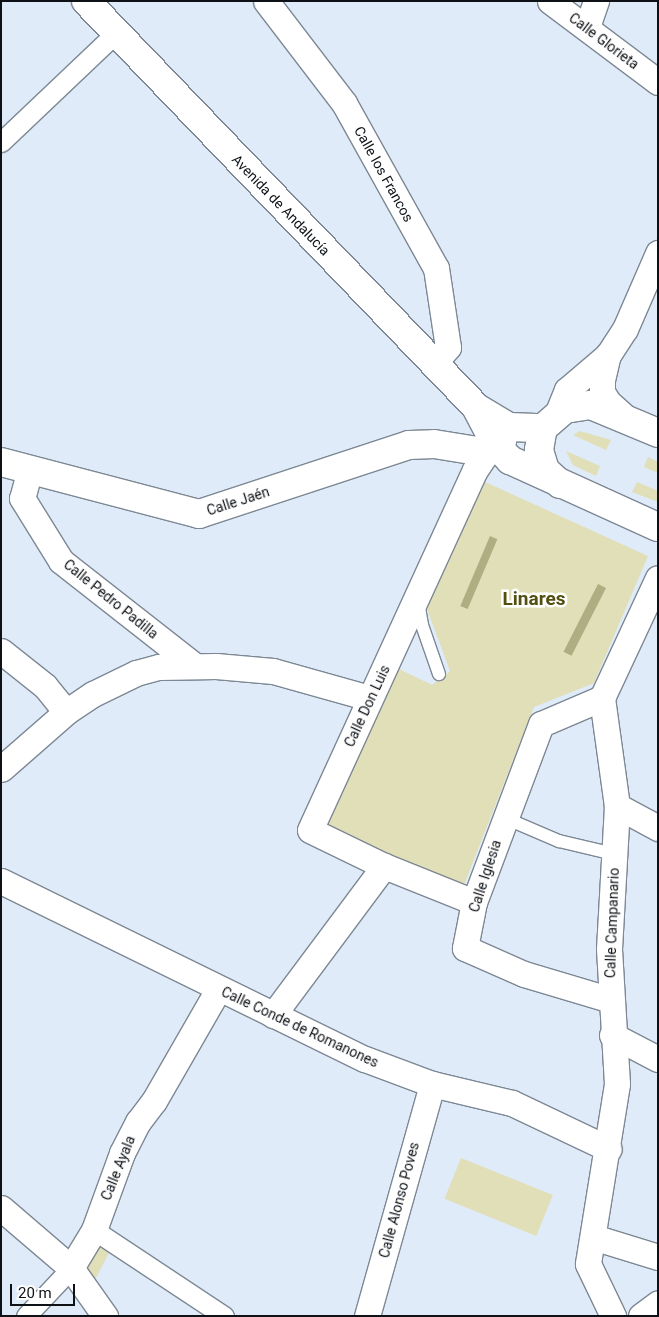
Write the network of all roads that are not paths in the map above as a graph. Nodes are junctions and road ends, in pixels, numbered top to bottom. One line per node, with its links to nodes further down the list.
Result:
1 (86, 1): 6 (main road, Avenida de Andalucía)
2 (266, 1): 11 (street, Calle los Francos)
3 (550, 1): 5 (street, Calle Glorieta)
4 (596, 1): 5 (street)
5 (587, 27): 7 (street, Calle Glorieta)
6 (116, 33): 8 (street); 11 (main road, Avenida de Andalucía)
7 (658, 82)
8 (1, 142)
9 (658, 252): 10 (street)
10 (608, 355): 13 (street); 14 (street)
11 (434, 363): 12 (main road, Avenida de Andalucía)
12 (476, 408): 14 (main road); 16 (main road)
13 (627, 419): 14 (main road); 15 (main road)
14 (544, 424): 16 (street); 19 (main road)
15 (658, 433)
16 (485, 448): 18 (main road, Calle Jaén); 19 (main road); 22 (street, Calle Don Luis)
17 (1, 462): 18 (main road, Calle Jaén)
18 (30, 469): 24 (street, Calle Pedro Padilla)
19 (566, 488): 20 (main road)
20 (658, 528)
21 (658, 578): 27 (street)
22 (418, 600): 25 (lane); 26 (street, Calle Don Luis)
23 (1, 651): 28 (street)
24 (195, 666): 26 (street); 28 (street)
25 (439, 674)
26 (370, 698): 34 (street, Calle Don Luis)
27 (602, 698): 30 (street, Calle Campanario); 31 (street, Calle Iglesia)
28 (66, 712): 29 (street)
29 (1, 769)
30 (616, 806): 32 (street); 33 (street, Calle Campanario)
31 (505, 818): 33 (lane); 36 (street, Calle Iglesia)
32 (658, 828)
33 (614, 854): 38 (street, Calle Campanario)
34 (384, 866): 36 (street, Calle Don Luis); 39 (street)
35 (1, 881): 37 (street, Calle Conde de Romanones)
36 (474, 902): 38 (street, Calle Iglesia)
37 (219, 988): 39 (street, Calle Conde de Romanones); 45 (street, Calle Ayala)
38 (610, 1000): 40 (street, Calle Campanario)
39 (273, 1015): 42 (street, Calle Conde de Romanones)
40 (612, 1035): 41 (street); 43 (street, Calle Campanario)
41 (658, 1059)
42 (432, 1084): 43 (street, Calle Conde de Romanones); 53 (street, Calle Alonso Poves)
43 (609, 1149): 46 (street, Calle Campanario)
44 (1, 1208): 48 (street)
45 (94, 1230): 48 (street, Calle Ayala); 52 (street)
46 (593, 1237): 47 (street); 54 (street, Calle Campanario)
47 (658, 1257)
48 (71, 1268): 50 (street, Calle Ayala); 51 (street)
49 (658, 1303): 55 (street)
50 (26, 1316)
51 (105, 1316)
52 (224, 1316)
53 (367, 1316)
54 (613, 1316)
55 (641, 1316)

